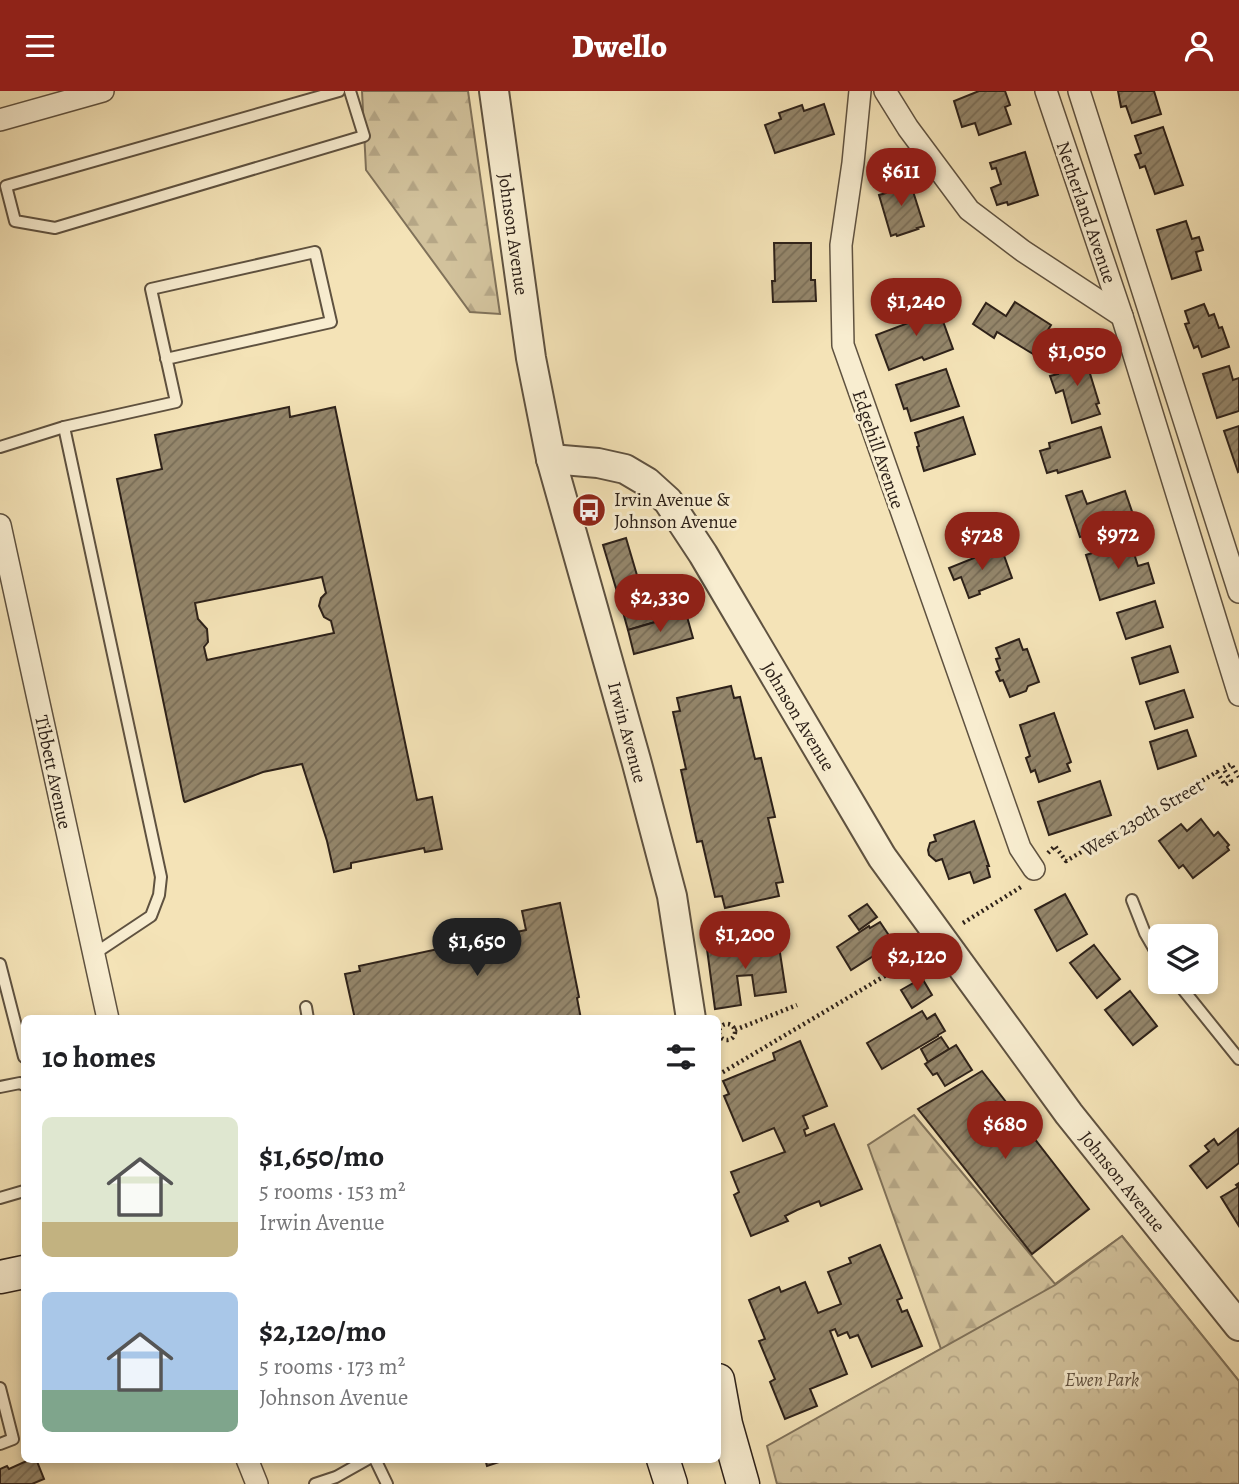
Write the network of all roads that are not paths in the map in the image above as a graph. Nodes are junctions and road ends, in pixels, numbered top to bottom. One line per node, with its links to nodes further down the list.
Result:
1 (103, 91): 9 (street)
2 (339, 91): 3 (lane)
3 (350, 91)
4 (494, 91): 14 (street, Johnson Avenue)
5 (860, 91): 18 (street, Edgehill Avenue)
6 (885, 91): 10 (street)
7 (1046, 91): 10 (street, Netherland Avenue)
8 (1079, 91): 16 (street, Netherland Avenue)
9 (0, 120)
10 (1122, 316): 17 (street, Netherland Avenue)
11 (166, 359): 11 (lane); 12 (lane)
12 (64, 427): 13 (lane); 21 (lane)
13 (0, 447)
14 (551, 459): 25 (street, Irwin Avenue); 34 (street, Johnson Avenue)
15 (0, 525): 21 (street, Tibbett Avenue)
16 (1239, 592)
17 (1239, 695)
18 (1034, 869)
19 (1132, 900): 20 (lane)
20 (1148, 938)
21 (94, 954): 24 (street, Tibbett Avenue)
22 (0, 964): 26 (lane)
23 (1187, 994): 27 (lane)
24 (107, 1015)
25 (689, 1015)
26 (21, 1045)
27 (1239, 1059)
28 (21, 1084): 29 (lane)
29 (0, 1087)
30 (21, 1192): 31 (lane)
31 (0, 1198)
32 (21, 1273): 33 (main road)
33 (0, 1277)
34 (1239, 1326)
35 (0, 1388): 37 (lane)
36 (722, 1418): 47 (main road)
37 (19, 1437): 38 (lane)
38 (0, 1444)
39 (249, 1463): 43 (street)
40 (361, 1463): 44 (lane)
41 (377, 1463): 45 (lane)
42 (664, 1463): 46 (main road)
43 (257, 1484)
44 (315, 1484)
45 (387, 1484)
46 (671, 1484)
47 (743, 1484)

